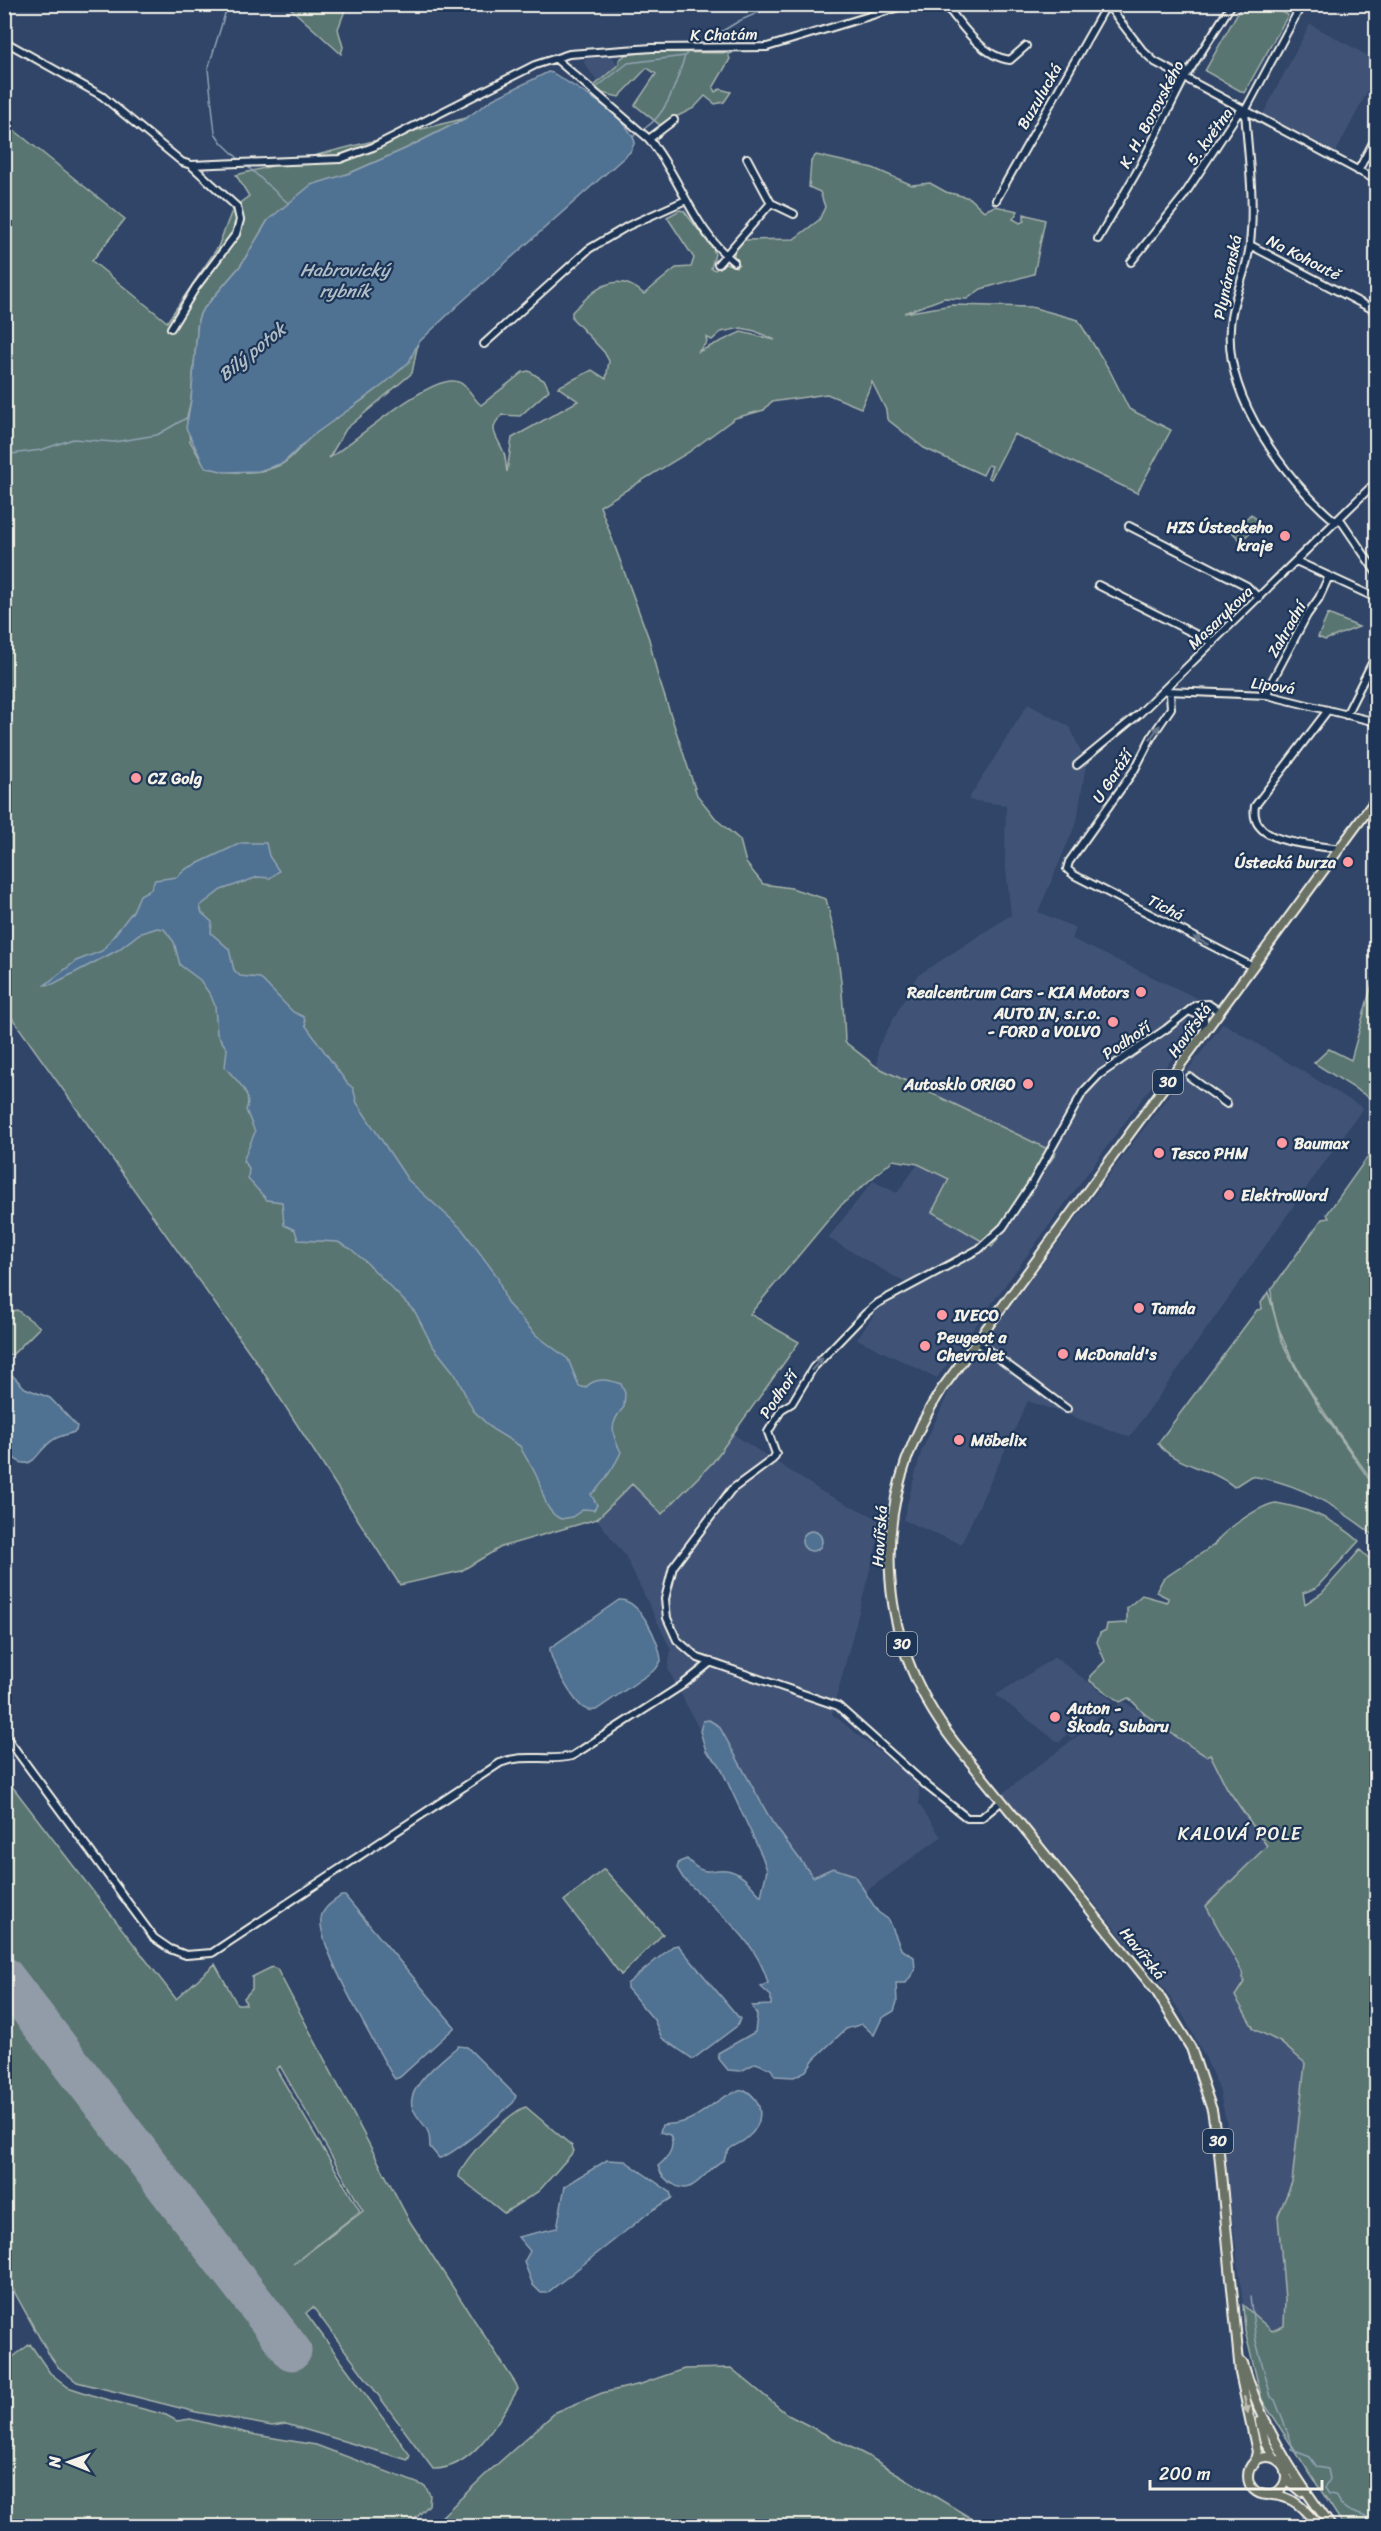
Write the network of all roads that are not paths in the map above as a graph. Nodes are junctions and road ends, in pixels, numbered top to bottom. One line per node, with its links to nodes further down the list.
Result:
1 (909, 4): 8 (street, K Chatám)
2 (945, 4): 7 (street)
3 (1107, 4): 9 (street, 5. května); 19 (street, Buzulucká)
4 (1232, 4): 9 (street, K. H. Borovského)
5 (1302, 4): 10 (street)
6 (4, 41): 15 (street)
7 (1026, 46)
8 (556, 59): 13 (street); 15 (street, K Chatám)
9 (1184, 79): 10 (street, 5. května); 22 (street, K. H. Borovského)
10 (1245, 111): 16 (street); 23 (street, Plynárenská); 26 (street, 5. května)
11 (674, 120): 13 (street)
12 (1377, 137): 16 (street)
13 (649, 139): 18 (street)
14 (747, 158): 20 (street)
15 (191, 165): 29 (street)
16 (1358, 171): 17 (street)
17 (1377, 180)
18 (686, 200): 24 (street); 30 (street)
19 (996, 200)
20 (771, 203): 21 (street); 24 (street)
21 (794, 214)
22 (1098, 239)
23 (1250, 245): 28 (street, Na Kohoutě); 32 (street, Plynárenská)
24 (725, 255): 25 (street); 27 (street)
25 (734, 262)
26 (1131, 262)
27 (717, 264)
28 (1377, 311)
29 (171, 328)
30 (484, 344)
31 (1377, 482): 32 (street, Masarykova)
32 (1338, 520): 34 (street, Masarykova); 35 (street, Plynárenská)
33 (1129, 526): 38 (street)
34 (1296, 561): 36 (street); 38 (street, Masarykova)
35 (1377, 572)
36 (1329, 576): 39 (street); 43 (street, Zahradní)
37 (1098, 585): 40 (street)
38 (1259, 598): 40 (street, Masarykova)
39 (1377, 598)
40 (1213, 644): 42 (street, Masarykova)
41 (1377, 655): 45 (street)
42 (1167, 691): 43 (street, Lipová); 47 (street, Masarykova); 50 (street, U Garáží, one-way to 42)
43 (1267, 695): 44 (street, Lipová)
44 (1328, 710): 45 (street, Lipová); 49 (street)
45 (1346, 715): 46 (street, Lipová)
46 (1377, 722)
47 (1077, 765)
48 (1377, 798): 49 (main road, Havířská / 30)
49 (1340, 849): 51 (main road, Havířská / 30)
50 (1067, 869): 51 (street, Tichá, one-way to 50)
51 (1253, 967): 53 (main road, Havířská / 30)
52 (1189, 1011): 53 (street, Podhoří); 54 (street); 59 (street, Podhoří, one-way to 52)
53 (1220, 1011): 54 (main road, Havířská / 30)
54 (1204, 1032): 57 (main road, Havířská / 30)
55 (1190, 1077): 56 (street)
56 (1227, 1104)
57 (977, 1342): 58 (street); 61 (main road, Havířská / 30)
58 (1067, 1409)
59 (711, 1662): 60 (street); 61 (street, Podhoří)
60 (4, 1734)
61 (1002, 1801): 62 (main road, Havířská / 30)
62 (1236, 2326): 63 (main road, Havířská / 30); 65 (main road, Havířská / 30, one-way to 65)
63 (1256, 2404): 64 (main road, Havířská / 30); 68 (main road, Havířská / 30)
64 (1278, 2460): 65 (main road); 66 (main road, Havířská / 30)
65 (1254, 2464): 67 (main road, Havířská / 30)
66 (1285, 2472): 67 (main road); 68 (main road, Havířská / 30)
67 (1270, 2495): 69 (main road, Havířská / 30)
68 (1312, 2501): 70 (main road, Havířská / 30)
69 (1319, 2526)
70 (1331, 2526)

